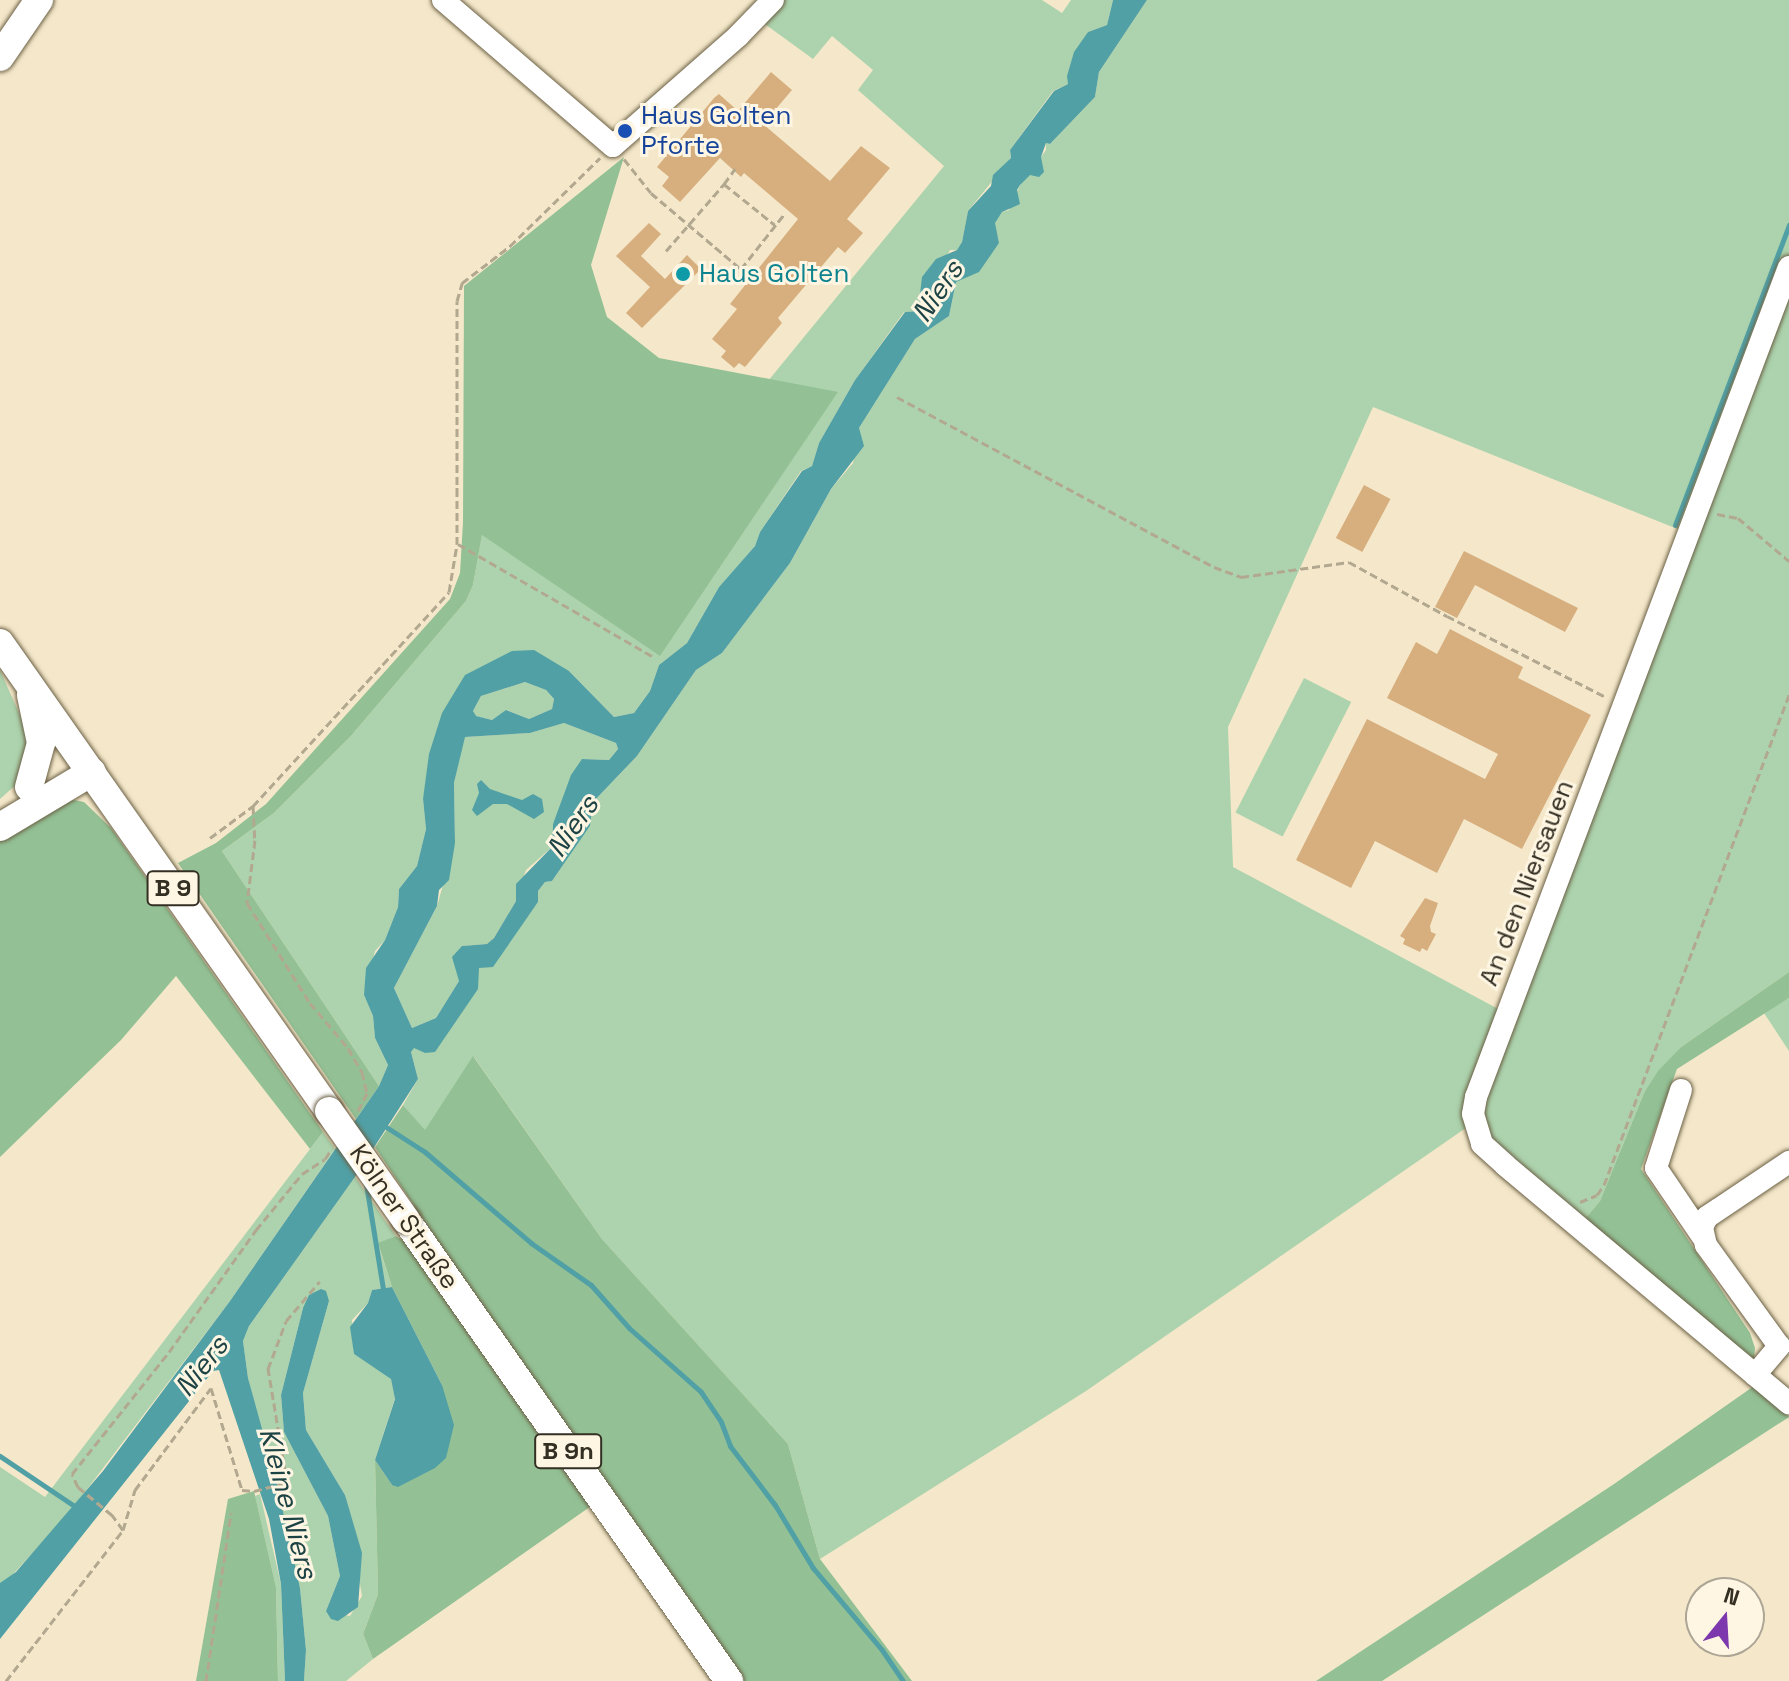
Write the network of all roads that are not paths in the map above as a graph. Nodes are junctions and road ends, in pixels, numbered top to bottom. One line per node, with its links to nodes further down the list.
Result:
1 (39, 0): 4 (main road)
2 (443, 0): 3 (street)
3 (773, 0)
4 (0, 57)
5 (1789, 267): 17 (street, An den Niersauen)
6 (0, 643): 7 (main road, B 9)
7 (28, 683): 8 (main road, B 9); 9 (main road)
8 (85, 763): 9 (main road); 11 (main road); 14 (main road, Kölner Straße / B 9, bridge)
9 (29, 787): 10 (main road)
10 (0, 813)
11 (0, 827)
12 (1681, 1090): 15 (street)
13 (1789, 1162): 15 (street)
14 (406, 1220): 19 (main road, Kölner Straße / B 9n)
15 (1702, 1236): 16 (street)
16 (1784, 1346): 17 (street)
17 (1755, 1375): 18 (street, An den Niersauen)
18 (1789, 1403)
19 (729, 1681)

